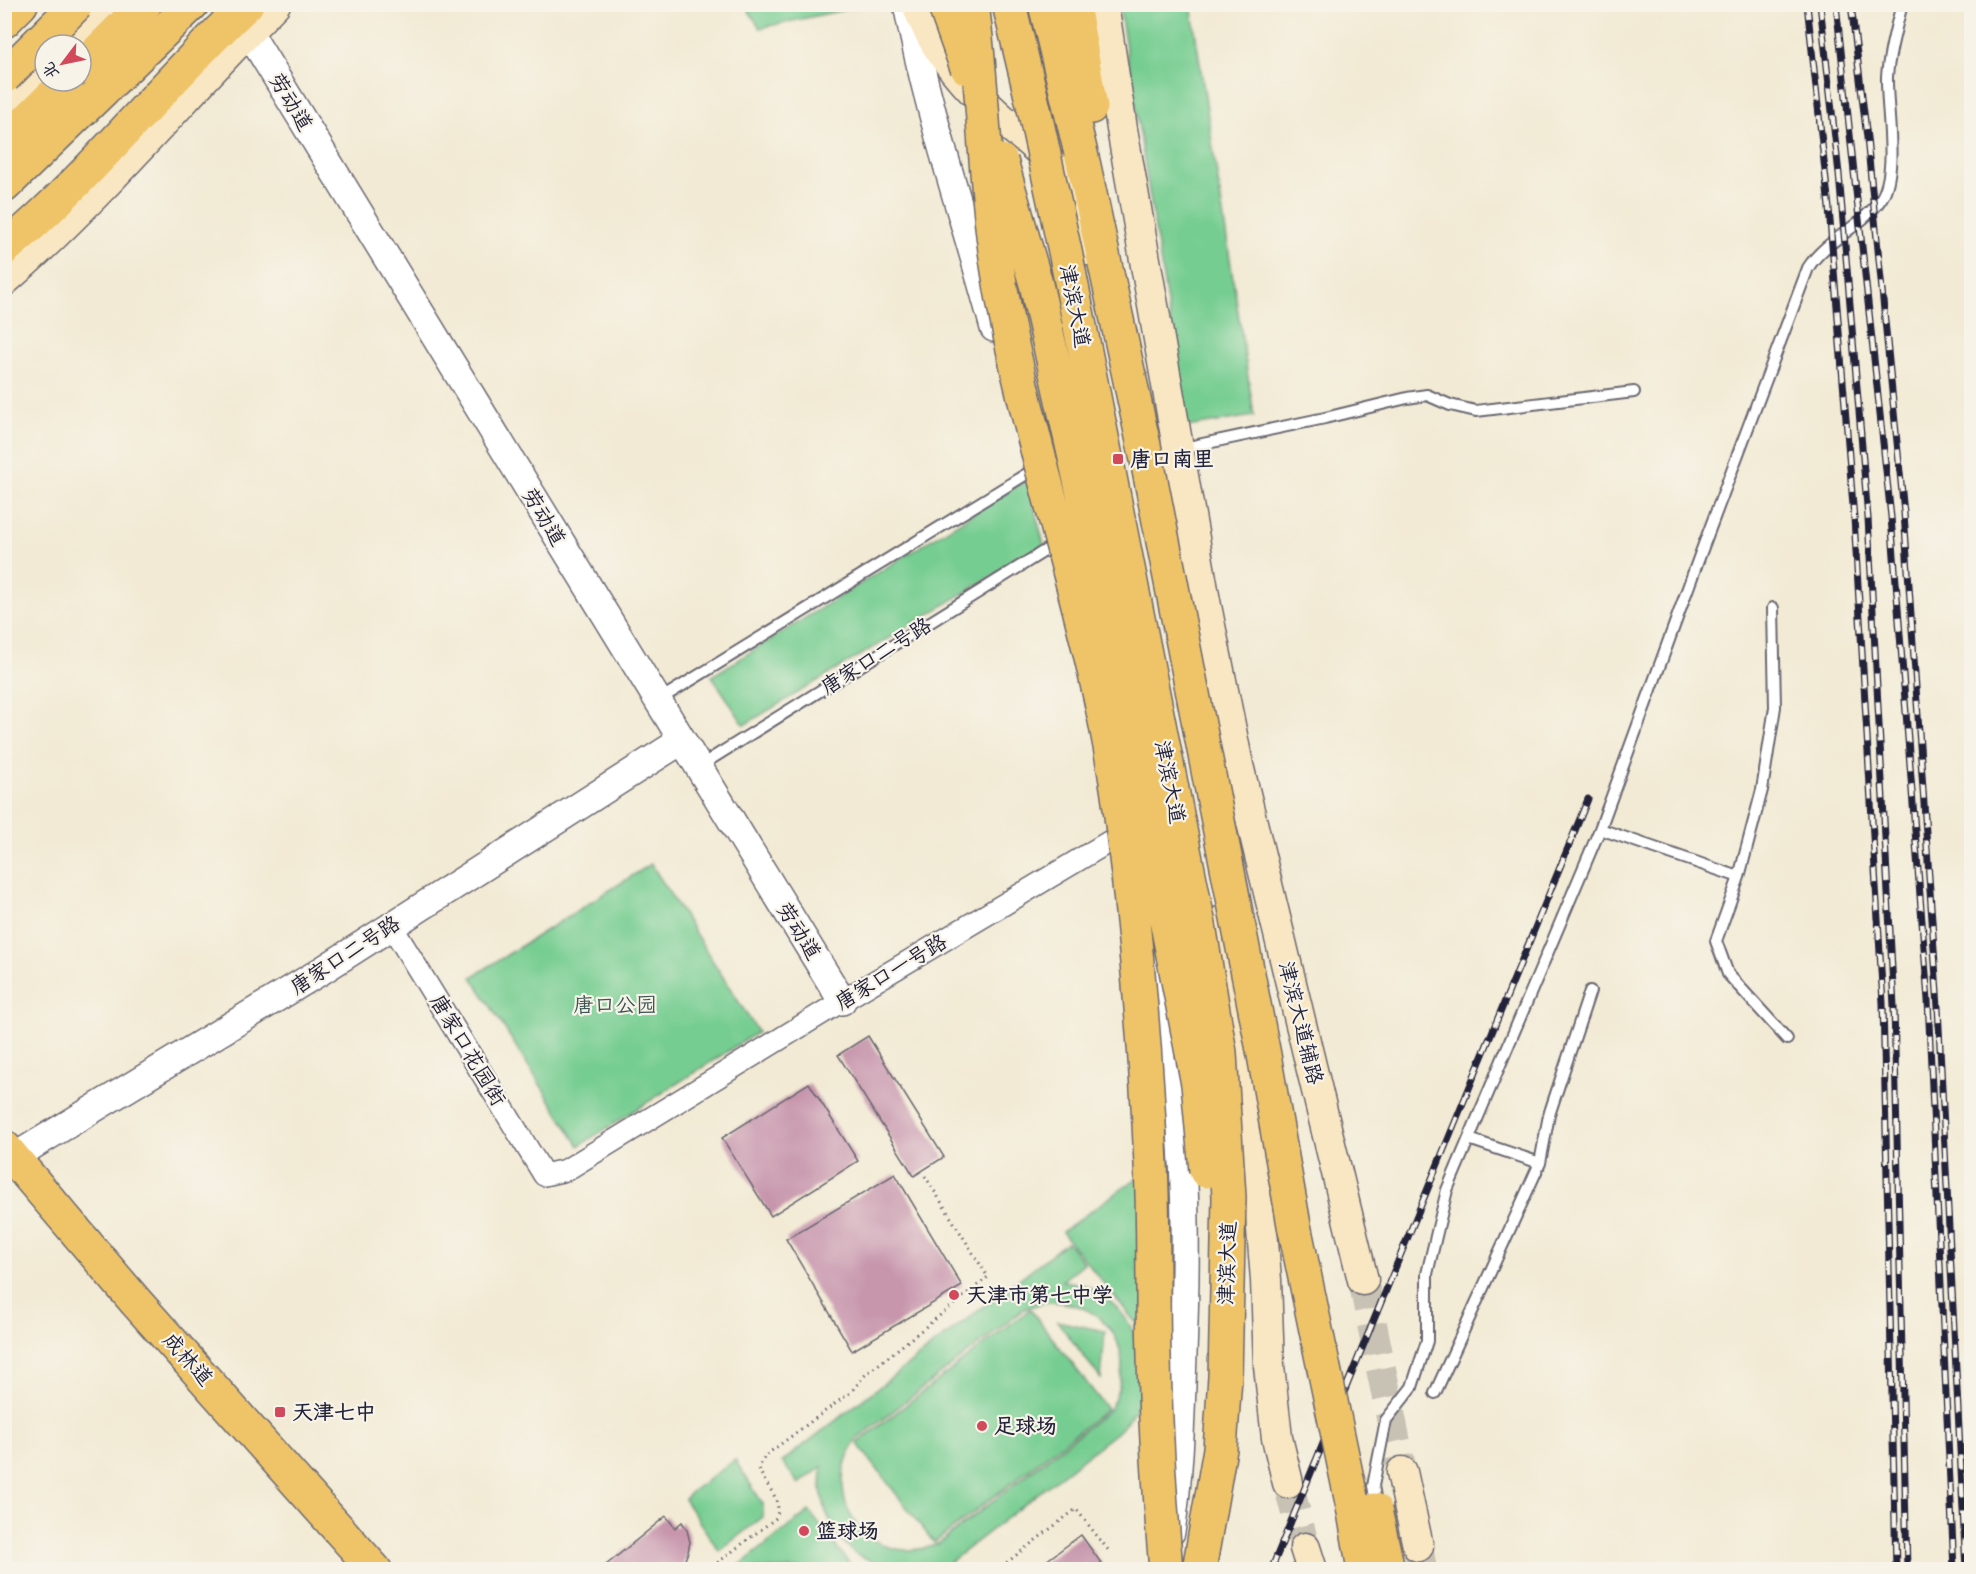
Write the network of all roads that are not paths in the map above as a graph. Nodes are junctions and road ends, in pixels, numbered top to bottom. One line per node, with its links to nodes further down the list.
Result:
1 (21, 4): 19 (main road)
2 (60, 4): 22 (main road)
3 (77, 4): 24 (main road, bridge)
4 (101, 4): 20 (main road)
5 (145, 4): 21 (main road)
6 (192, 4): 29 (main road)
7 (275, 4): 18 (main road)
8 (907, 4): 35 (street)
9 (917, 4): 42 (main road)
10 (944, 4): 56 (main road, bridge)
11 (972, 4): 63 (main road, bridge)
12 (999, 4): 27 (main road)
13 (1009, 4): 27 (main road, 津滨大道, bridge)
14 (1045, 4): 34 (main road, 津滨大道)
15 (1074, 4): 34 (main road)
16 (1102, 4): 33 (main road, 津滨大道辅路)
17 (1902, 4): 43 (lane)
18 (247, 18): 30 (main road); 31 (main road); 38 (street, 劳动道)
19 (4, 21)
20 (73, 33)
21 (93, 56)
22 (4, 64)
23 (33, 74): 26 (main road)
24 (4, 77)
25 (56, 93): 28 (main road)
26 (4, 103)
27 (1035, 113): 56 (main road, 津滨大道, bridge)
28 (4, 143)
29 (4, 186)
30 (4, 249)
31 (4, 281)
32 (1634, 392): 33 (lane)
33 (1178, 450): 40 (main road, 津滨大道辅路)
34 (1146, 455): 50 (main road, 津滨大道, bridge)
35 (1034, 470): 36 (street); 38 (lane)
36 (1054, 545): 41 (lane, 唐家口二号路); 44 (street)
37 (1773, 608): 45 (lane)
38 (657, 701): 39 (street, 劳动道)
39 (681, 741): 41 (street, 劳动道); 46 (street, 唐家口二号路)
40 (1238, 765): 42 (street, 唐家口一号路); 55 (main road, 津滨大道辅路)
41 (698, 767): 48 (street, 劳动道)
42 (1199, 788): 44 (street, 唐家口一号路); 50 (main road)
43 (1600, 829): 45 (lane); 51 (lane)
44 (1118, 836): 48 (street, 唐家口一号路); 63 (street)
45 (1739, 877): 49 (lane)
46 (391, 925): 52 (street, 唐家口二号路); 54 (street, 唐家口花园街)
47 (1590, 991): 53 (lane)
48 (842, 1001): 54 (street, 唐家口一号路)
49 (1787, 1039)
50 (1255, 1062): 59 (main road, 津滨大道); 65 (main road, bridge); 66 (main road, bridge)
51 (1469, 1139): 53 (lane); 66 (lane)
52 (7, 1158): 61 (main road, 成林道); 62 (main road, 成林道)
53 (1540, 1163): 57 (lane)
54 (544, 1175)
55 (1363, 1280)
56 (1225, 1333): 64 (main road, 津滨大道, bridge)
57 (1435, 1393)
58 (1402, 1472): 60 (main road)
59 (1288, 1483)
60 (1418, 1546)
61 (354, 1569)
62 (375, 1569)
63 (1166, 1569)
64 (1199, 1569)
65 (1364, 1569)
66 (1388, 1569)

